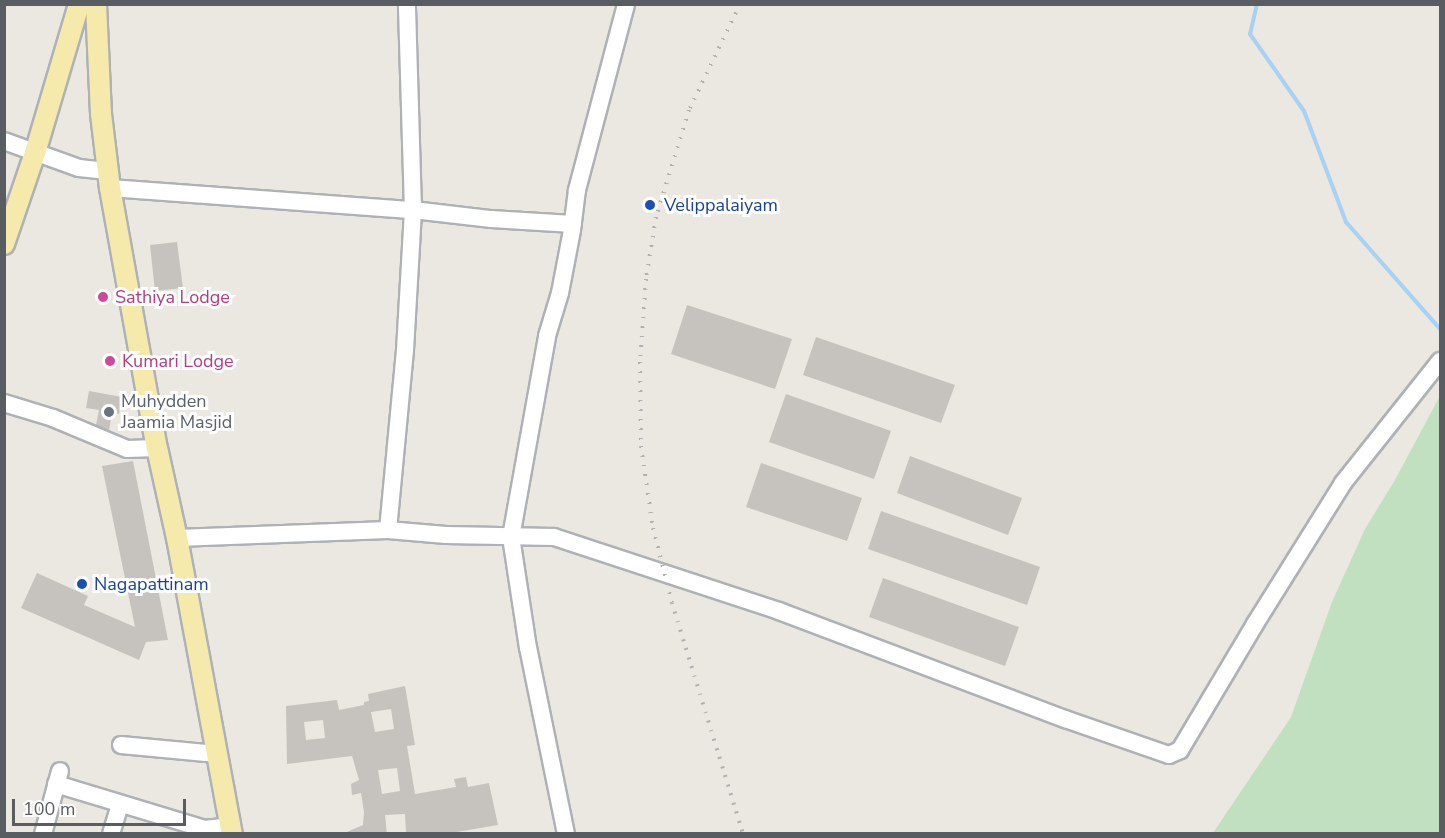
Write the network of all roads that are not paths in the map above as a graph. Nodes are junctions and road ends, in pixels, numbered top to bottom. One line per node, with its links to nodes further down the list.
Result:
1 (79, 4): 6 (main road)
2 (96, 4): 7 (main road)
3 (407, 4): 8 (street)
4 (626, 4): 9 (street)
5 (4, 141): 6 (street)
6 (35, 153): 7 (street); 10 (main road)
7 (109, 179): 8 (street); 13 (main road)
8 (413, 210): 9 (street); 14 (street)
9 (573, 224): 15 (street)
10 (4, 244)
11 (1440, 361): 15 (street)
12 (4, 404): 13 (street)
13 (157, 448): 16 (main road)
14 (388, 531): 15 (street); 16 (street)
15 (511, 537): 24 (street)
16 (177, 538): 18 (main road)
17 (120, 745): 18 (street)
18 (217, 754): 21 (main road)
19 (120, 805): 20 (street); 22 (street); 23 (street)
20 (177, 828): 21 (street)
21 (232, 830)
22 (43, 834)
23 (111, 834)
24 (566, 834)

